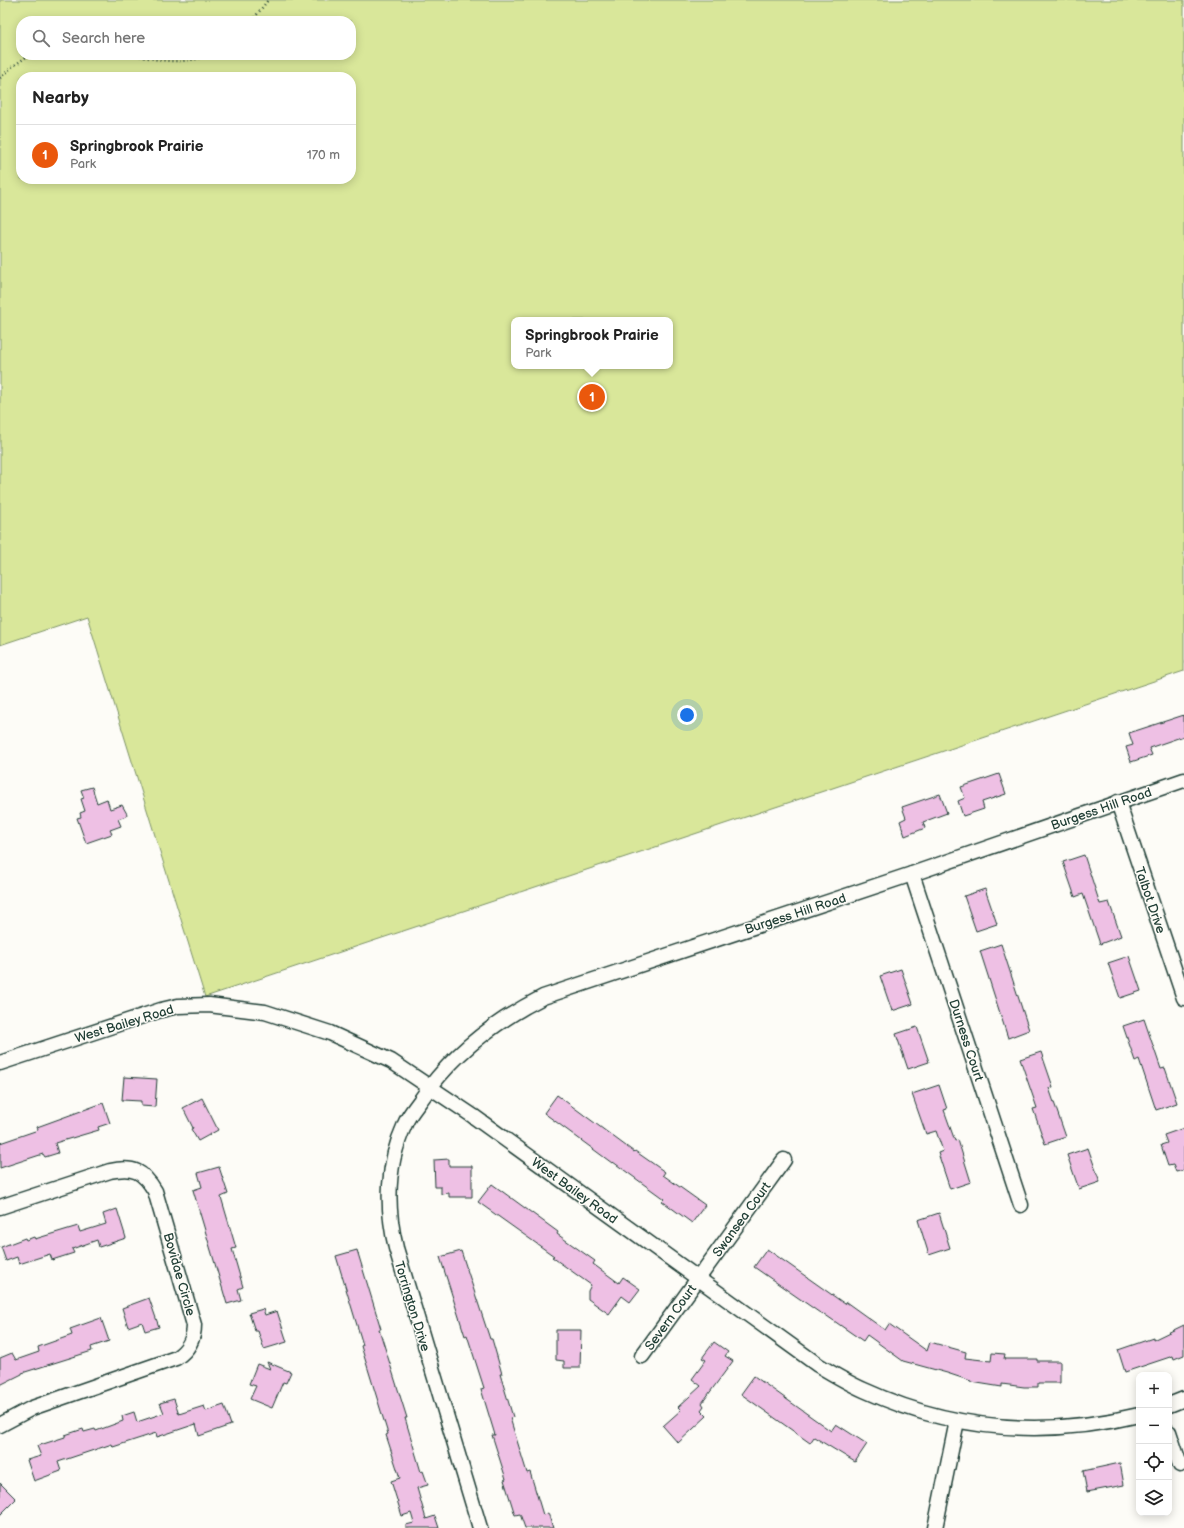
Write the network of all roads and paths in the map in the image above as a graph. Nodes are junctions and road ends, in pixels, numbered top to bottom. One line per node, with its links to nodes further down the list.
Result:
1 (268, 0): 2 (path)
2 (256, 16)
3 (22, 60): 6 (path)
4 (163, 60): 5 (path)
5 (195, 60)
6 (0, 78)
7 (1184, 780): 8 (street, Burgess Hill Road)
8 (1118, 802): 9 (street, Burgess Hill Road); 10 (street, Talbot Drive)
9 (912, 874): 12 (street, Burgess Hill Road); 14 (street, Durness Court)
10 (1184, 998)
11 (0, 1063): 12 (street, West Bailey Road)
12 (430, 1087): 16 (street, West Bailey Road); 25 (street, Torrington Drive)
13 (784, 1160): 16 (street, Swansea Court)
14 (1022, 1206)
15 (0, 1208): 22 (street, Bovidae Circle)
16 (697, 1278): 17 (street, Severn Court); 21 (street, West Bailey Road)
17 (642, 1356)
18 (1184, 1399): 19 (street)
19 (1172, 1404)
20 (1136, 1416): 21 (street, West Bailey Road)
21 (957, 1421): 26 (street)
22 (0, 1425)
23 (1172, 1441): 24 (street)
24 (1180, 1465)
25 (480, 1528)
26 (935, 1528)

